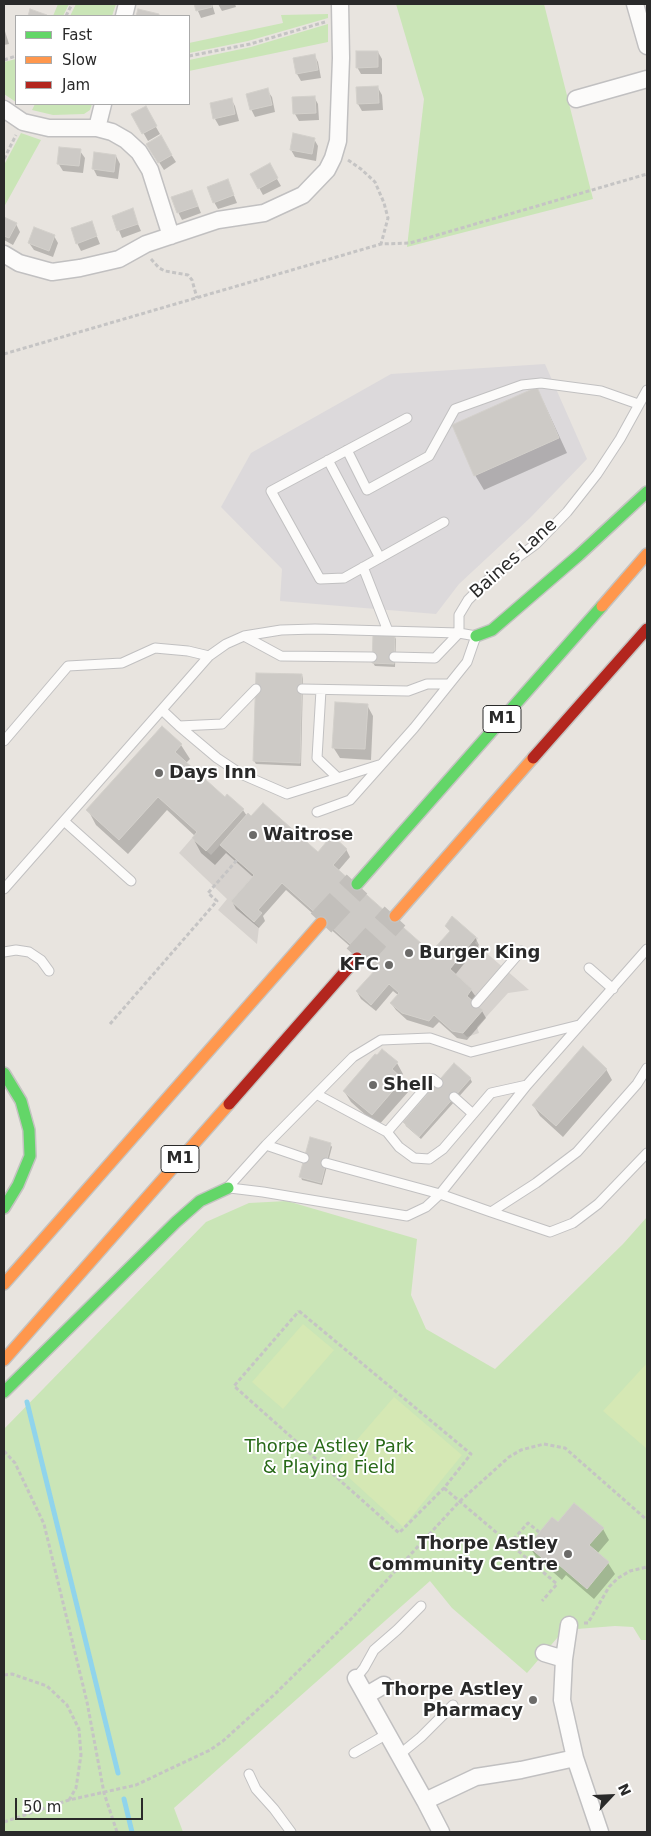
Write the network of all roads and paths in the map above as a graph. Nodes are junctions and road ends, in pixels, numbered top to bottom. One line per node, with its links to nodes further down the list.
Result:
1 (635, 4): 3 (street)
2 (340, 11): 4 (path); 10 (street)
3 (647, 46)
4 (190, 56)
5 (647, 79): 6 (street)
6 (576, 99)
7 (103, 105): 9 (street)
8 (4, 109): 9 (street)
9 (97, 128): 12 (street)
10 (333, 158): 12 (street); 14 (path)
11 (647, 174): 14 (path)
12 (171, 236): 13 (street)
13 (146, 244): 15 (street); 16 (path)
14 (381, 244): 16 (path)
15 (4, 254)
16 (198, 298): 17 (path)
17 (4, 354)
18 (647, 390): 19 (lane, Baines Lane)
19 (638, 404): 21 (lane); 30 (lane, Baines Lane)
20 (407, 418): 21 (lane)
21 (347, 450): 22 (lane)
22 (328, 460): 26 (lane); 27 (lane)
23 (647, 492): 32 (highway)
24 (444, 522): 26 (lane)
25 (647, 554): 49 (highway, M1)
26 (380, 558): 27 (lane)
27 (363, 567): 29 (lane)
28 (647, 629): 51 (highway)
29 (388, 631): 30 (lane); 31 (lane)
30 (459, 633): 32 (lane); 35 (lane)
31 (244, 636): 33 (lane); 34 (lane)
32 (476, 636): 36 (lane)
33 (209, 656): 40 (lane); 42 (lane)
34 (372, 657)
35 (394, 657)
36 (448, 684): 39 (lane); 43 (lane)
37 (256, 689): 41 (lane)
38 (302, 690): 39 (lane)
39 (321, 690): 44 (lane)
40 (162, 710): 41 (lane); 46 (lane)
41 (179, 726): 44 (lane)
42 (4, 741)
43 (380, 765): 44 (lane); 45 (lane)
44 (338, 778)
45 (317, 812)
46 (64, 821): 48 (lane); 50 (lane)
47 (237, 860): 61 (path)
48 (131, 880)
49 (357, 884)
50 (4, 889)
51 (395, 916)
52 (321, 922): 79 (highway)
53 (647, 949): 59 (lane)
54 (520, 951): 60 (lane)
55 (4, 952): 58 (lane)
56 (357, 958): 80 (highway, M1)
57 (589, 968): 59 (lane)
58 (49, 971)
59 (613, 989): 62 (lane)
60 (476, 1003)
61 (110, 1024)
62 (580, 1025): 66 (lane); 67 (lane)
63 (647, 1068): 78 (lane)
64 (4, 1072): 77 (highway)
65 (438, 1083): 70 (lane)
66 (527, 1085): 69 (lane); 76 (lane)
67 (318, 1095): 70 (lane); 71 (lane)
68 (454, 1097): 69 (lane)
69 (473, 1114): 70 (lane)
70 (388, 1132)
71 (266, 1145): 73 (lane); 75 (lane)
72 (647, 1154): 78 (lane)
73 (304, 1158)
74 (326, 1163): 76 (lane)
75 (228, 1188): 76 (lane); 81 (highway)
76 (440, 1194): 78 (lane)
77 (4, 1208)
78 (491, 1212)
79 (4, 1284)
80 (4, 1360)
81 (4, 1392)
82 (4, 1452): 104 (path)
83 (444, 1488): 83 (path); 84 (path)
84 (459, 1502): 85 (path); 87 (path); 104 (path)
85 (647, 1520)
86 (539, 1532): 87 (path)
87 (509, 1544): 89 (path)
88 (647, 1567): 91 (path)
89 (542, 1602)
90 (421, 1606): 95 (lane)
91 (569, 1625): 93 (street)
92 (544, 1653): 93 (street)
93 (564, 1659): 102 (street)
94 (4, 1675): 105 (path)
95 (356, 1678): 97 (street)
96 (384, 1685): 97 (street)
97 (367, 1695): 99 (street)
98 (453, 1705): 101 (lane)
99 (387, 1734): 100 (lane); 101 (street)
100 (354, 1753)
101 (399, 1755): 106 (street)
102 (575, 1758): 106 (street); 111 (street)
103 (248, 1774): 109 (lane)
104 (104, 1793): 105 (path); 108 (path)
105 (69, 1800): 107 (path)
106 (425, 1801): 110 (street)
107 (4, 1822)
108 (116, 1832)
109 (291, 1832)
110 (441, 1832)
111 (600, 1832)

